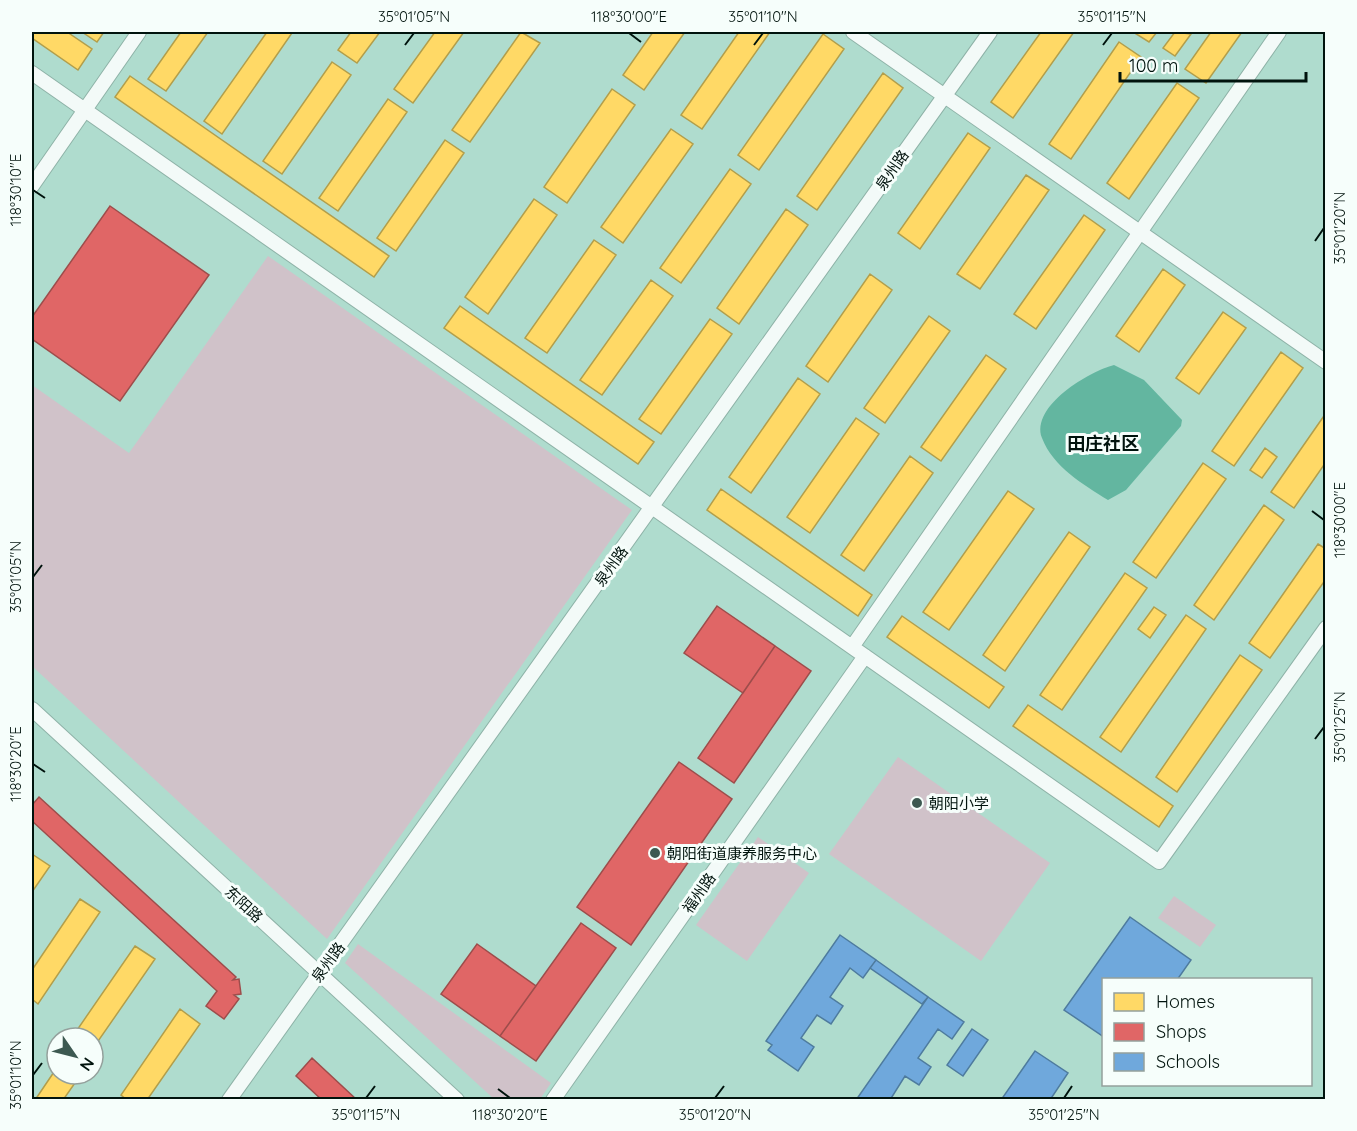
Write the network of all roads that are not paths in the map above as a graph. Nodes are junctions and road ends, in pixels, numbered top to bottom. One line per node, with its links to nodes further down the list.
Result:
1 (139, 32): 7 (street)
2 (853, 32): 6 (street)
3 (990, 32): 6 (street, 泉州路)
4 (1279, 32): 9 (street)
5 (32, 73): 7 (street)
6 (944, 96): 9 (street); 11 (street, 泉州路)
7 (84, 110): 8 (street); 11 (street)
8 (32, 186)
9 (1140, 232): 10 (street); 13 (street)
10 (1326, 362)
11 (653, 508): 13 (street); 16 (street, 泉州路)
12 (1326, 628): 14 (street)
13 (852, 647): 14 (street)
14 (865, 656): 19 (street, 福州路)
15 (32, 709): 16 (street, 东阳路)
16 (320, 974): 17 (street, 泉州路); 18 (street, 东阳路)
17 (229, 1100)
18 (458, 1100)
19 (553, 1100)

